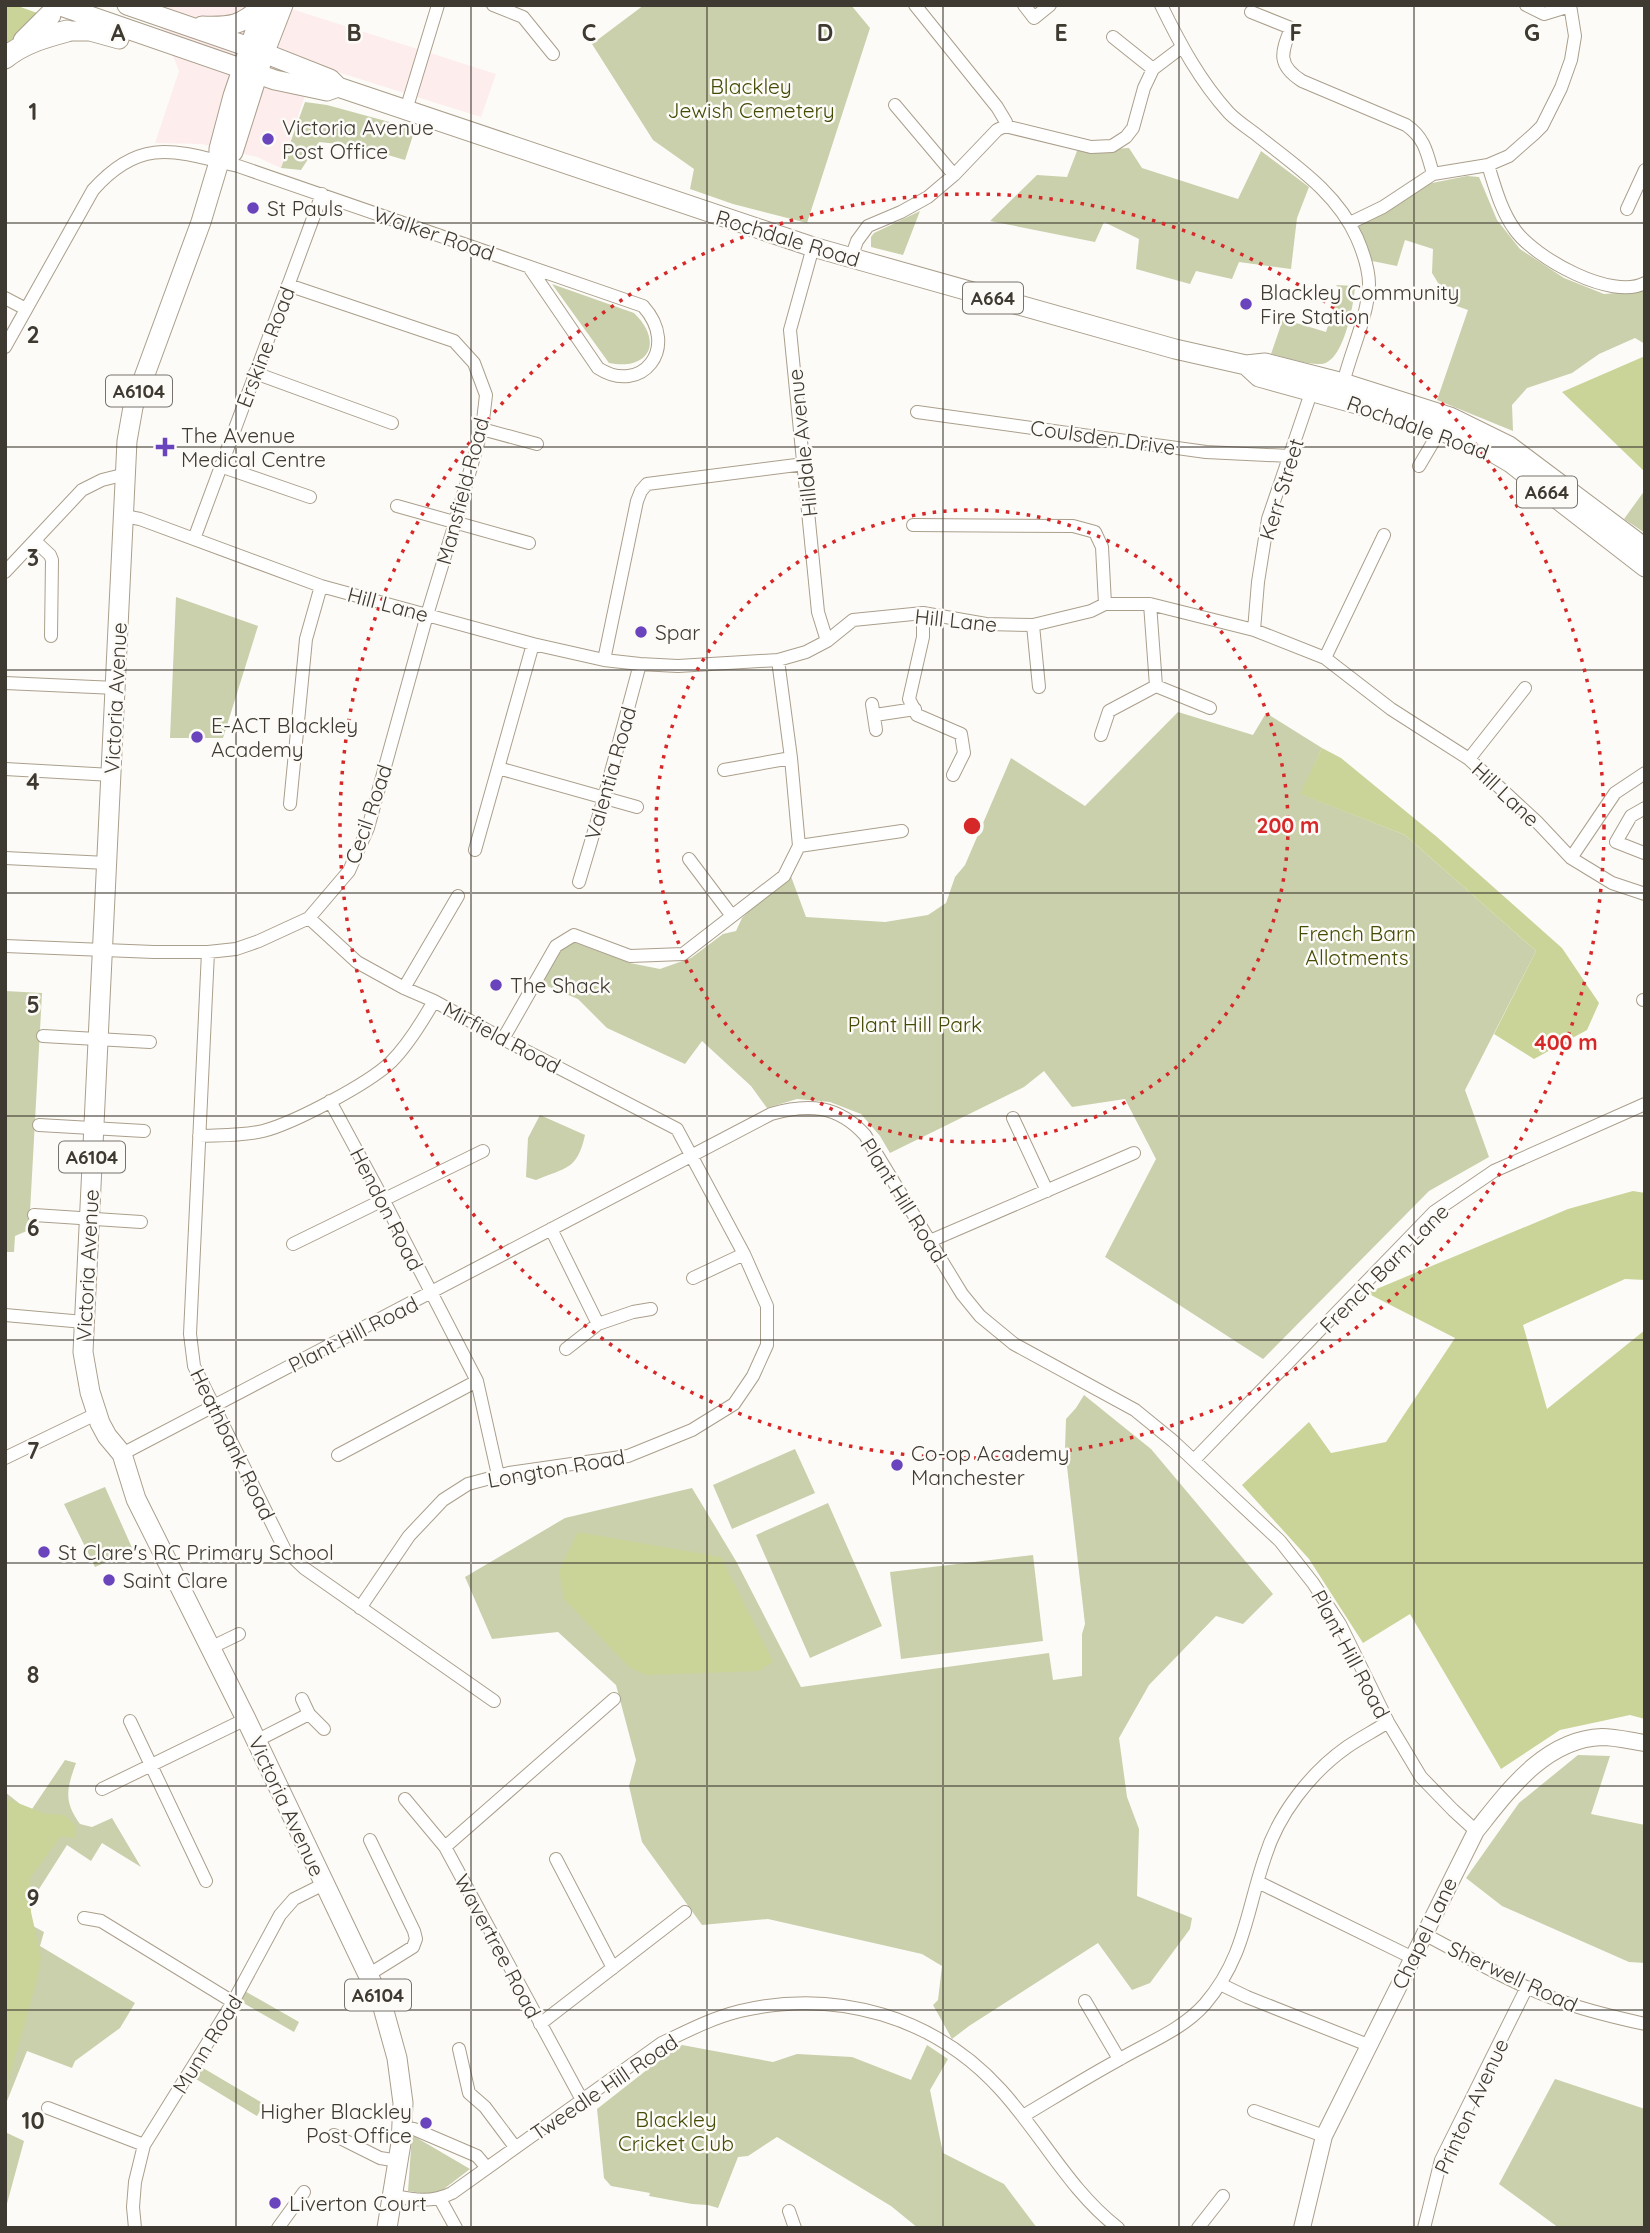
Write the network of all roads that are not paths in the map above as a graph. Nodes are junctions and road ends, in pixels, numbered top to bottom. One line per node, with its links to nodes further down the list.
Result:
1 (95, 5): 18 (main road)
2 (127, 5): 15 (main road, A664)
3 (263, 5): 15 (main road); 23 (main road, A6104)
4 (283, 5): 23 (main road, A6104)
5 (438, 5): 26 (street)
6 (493, 5): 21 (street)
7 (915, 5): 27 (street)
8 (1024, 5): 9 (street)
9 (1050, 5)
10 (1161, 5): 19 (street)
11 (1526, 5): 12 (street)
12 (1570, 5): 29 (street)
13 (54, 9): 18 (main road, A664); 20 (highway)
14 (1251, 12): 31 (street)
15 (183, 25): 23 (main road, A664)
16 (67, 32): 20 (highway); 22 (main road)
17 (1113, 37): 24 (street)
18 (163, 41): 22 (main road, A664)
19 (1182, 47): 24 (street); 36 (street)
20 (10, 54)
21 (553, 54)
22 (216, 60): 23 (main road, A664)
23 (253, 61): 26 (main road, Rochdale Road / A664); 28 (main road, Victoria Avenue / A6104)
24 (1153, 69): 27 (street)
25 (895, 105): 32 (street)
26 (405, 110): 37 (main road, Rochdale Road / A664)
27 (1005, 126): 32 (street)
28 (219, 162): 34 (street, Walker Road); 43 (street, Walker Road); 57 (main road, Victoria Avenue / A6104)
29 (1488, 165): 31 (street); 40 (street)
30 (1645, 170): 33 (street)
31 (1433, 174): 36 (street)
32 (954, 175): 38 (street)
33 (1640, 193): 35 (street)
34 (322, 194): 39 (street, Walker Road); 41 (street, Erskine Road)
35 (1627, 209)
36 (1350, 223): 47 (street)
37 (813, 247): 38 (main road, Rochdale Road / A664); 54 (street, Hilldale Avenue)
38 (851, 257): 46 (main road, Rochdale Road / A664)
39 (529, 267): 39 (street, Walker Road)
40 (1645, 283)
41 (288, 285): 45 (street, Erskine Road); 51 (street, Mansfield Road)
42 (5, 298): 43 (street)
43 (26, 309): 44 (street, Walker Road)
44 (5, 347)
45 (255, 373): 49 (street); 55 (street, Erskine Road)
46 (1314, 383): 47 (main road, Rochdale Road); 53 (street, Kerr Street)
47 (1341, 390): 50 (main road, Rochdale Road / A664)
48 (917, 412): 53 (street, Coulsden Drive)
49 (391, 423)
50 (1444, 424): 56 (street); 67 (main road, Rochdale Road); 68 (main road, Rochdale Road / A664)
51 (482, 429): 52 (street); 61 (street, Mansfield Road)
52 (537, 444)
53 (1290, 456): 76 (street, Kerr Street)
54 (804, 464): 78 (street, Hilldale Avenue); 81 (street)
55 (220, 466): 58 (street); 64 (street, Erskine Road)
56 (1419, 466)
57 (126, 474): 60 (main road, Victoria Avenue / A6104); 65 (street)
58 (310, 497)
59 (397, 506): 61 (street)
60 (124, 516): 64 (street, Hill Lane); 87 (main road, Victoria Avenue / A6104)
61 (456, 523): 66 (street); 74 (street, Mansfield Road)
62 (914, 525): 71 (street)
63 (1384, 535): 80 (street)
64 (194, 539): 70 (street, Hill Lane)
65 (35, 541): 69 (street); 77 (street)
66 (529, 543)
67 (1645, 548)
68 (1645, 567)
69 (5, 572)
70 (321, 586): 74 (street, Hill Lane); 102 (street)
71 (1105, 604): 72 (street, Hill Lane); 75 (street, Hill Lane)
72 (1150, 604): 76 (street, Hill Lane); 85 (street)
73 (923, 613): 75 (street, Hill Lane); 78 (street, Hill Lane); 90 (street)
74 (427, 615): 79 (street, Hill Lane); 117 (street, Cecil Road)
75 (1033, 625): 86 (street)
76 (1254, 630): 80 (street, Hill Lane)
77 (51, 636)
78 (827, 641): 82 (street, Hill Lane)
79 (533, 644): 81 (street, Hill Lane); 95 (street)
80 (1325, 657): 94 (street, Hill Lane)
81 (604, 660): 83 (street, Hill Lane)
82 (778, 660): 83 (street, Hill Lane); 93 (street)
83 (640, 664): 101 (street, Valentia Road)
84 (5, 683): 87 (street)
85 (1156, 686): 89 (street); 92 (street)
86 (1039, 687)
87 (116, 688): 99 (main road, Victoria Avenue / A6104)
88 (1525, 688): 94 (street)
89 (1210, 708)
90 (915, 709): 91 (street); 100 (street)
91 (876, 730)
92 (1101, 736)
93 (791, 758): 97 (street); 106 (street)
94 (1469, 759): 110 (street, Hill Lane)
95 (498, 768): 101 (street); 107 (street)
96 (5, 769): 99 (street)
97 (724, 770)
98 (1645, 773): 110 (street)
99 (111, 775): 112 (main road, Victoria Avenue / A6104)
100 (953, 775)
101 (604, 798): 103 (street); 113 (street, Valentia Road)
102 (290, 804)
103 (637, 807)
104 (1645, 808): 108 (street)
105 (902, 831): 106 (street)
106 (799, 846): 116 (street)
107 (475, 850)
108 (1644, 853)
109 (5, 858): 112 (street)
110 (1570, 858): 114 (street, Hill Lane)
111 (688, 859): 116 (street)
112 (107, 863): 119 (main road, Victoria Avenue / A6104)
113 (579, 882)
114 (1645, 894)
115 (458, 896): 121 (street)
116 (732, 916): 125 (street)
117 (309, 918): 120 (street, Cecil Road); 121 (street, Mirfield Road)
118 (5, 946): 119 (street, Cecil Road)
119 (103, 950): 120 (street, Cecil Road); 124 (main road, Victoria Avenue / A6104)
120 (208, 952): 133 (street, Heathbank Road)
121 (404, 988): 122 (street, Mirfield Road)
122 (434, 1001): 125 (street, Mirfield Road); 127 (street)
123 (43, 1036): 124 (street)
124 (99, 1040): 126 (street); 131 (main road, Victoria Avenue / A6104)
125 (503, 1040): 136 (street, Mirfield Road)
126 (150, 1042)
127 (330, 1101): 133 (street); 138 (street, Hendon Road)
128 (1645, 1104): 159 (street, French Barn Lane)
129 (1013, 1118): 137 (street)
130 (39, 1125): 131 (street)
131 (94, 1128): 132 (street); 140 (main road, Victoria Avenue / A6104)
132 (145, 1131)
133 (199, 1136): 154 (street, Heathbank Road)
134 (483, 1152): 138 (street)
135 (1134, 1153): 137 (street)
136 (693, 1156): 142 (street, Plant Hill Road); 143 (street, Plant Hill Road); 145 (street, Longton Road)
137 (1047, 1191): 143 (street)
138 (383, 1199): 144 (street); 147 (street, Hendon Road)
139 (34, 1215): 140 (street)
140 (89, 1219): 141 (street); 150 (main road, Victoria Avenue / A6104)
141 (141, 1222)
142 (551, 1229): 147 (street, Plant Hill Road); 151 (street)
143 (930, 1241): 159 (street, Plant Hill Road)
144 (293, 1244)
145 (744, 1254): 146 (street); 160 (street, Longton Road)
146 (693, 1278)
147 (431, 1293): 153 (street, Hendon Road); 154 (street, Plant Hill Road)
148 (651, 1309): 151 (street)
149 (5, 1315): 150 (street)
150 (84, 1322): 155 (main road, Victoria Avenue / A6104)
151 (598, 1324): 152 (street)
152 (566, 1349)
153 (477, 1381): 157 (street); 160 (street, Hendon Road)
154 (213, 1406): 156 (street, Plant Hill Road); 161 (street, Heathbank Road)
155 (96, 1414): 156 (main road, Victoria Avenue / A6104); 158 (street)
156 (122, 1454): 163 (main road, Victoria Avenue / A6104)
157 (338, 1455)
158 (5, 1458)
159 (1194, 1460): 170 (street, Plant Hill Road)
160 (498, 1475): 161 (street, Longton Road)
161 (360, 1608): 166 (street, Heathbank Road)
162 (239, 1634): 163 (street)
163 (211, 1648): 168 (main road, Victoria Avenue / A6104)
164 (302, 1699): 167 (street)
165 (614, 1699): 179 (street)
166 (494, 1701)
167 (309, 1714): 171 (street); 172 (street)
168 (246, 1719): 172 (main road, Victoria Avenue / A6104); 174 (street)
169 (130, 1721): 174 (street)
170 (1388, 1722): 177 (street, Plant Hill Road); 182 (street)
171 (324, 1729)
172 (257, 1741): 183 (main road, Victoria Avenue / A6104)
173 (1645, 1743): 177 (street, Chapel Lane)
174 (151, 1765): 175 (street); 181 (street)
175 (102, 1789)
176 (405, 1799): 179 (street, Wavertree Road)
177 (1476, 1831): 186 (street, Chapel Lane)
178 (370, 1840): 189 (street)
179 (446, 1847): 194 (street, Wavertree Road)
180 (556, 1859): 188 (street)
181 (206, 1881)
182 (1258, 1882): 187 (street); 190 (street)
183 (324, 1884): 189 (main road, Victoria Avenue / A6104); 193 (street, Munn Road)
184 (685, 1912): 188 (street)
185 (84, 1918): 193 (street)
186 (1424, 1934): 187 (street, Chapel Lane); 191 (street, Sherwell Road)
187 (1413, 1958): 196 (street, Chapel Lane)
188 (613, 1968): 194 (street)
189 (368, 1975): 203 (main road, Victoria Avenue / A6104)
190 (1220, 1984): 196 (street); 198 (street)
191 (1527, 1987): 195 (street, Sherwell Road); 223 (street, Printon Avenue)
192 (1085, 2001): 198 (street)
193 (233, 2002): 206 (street, Munn Road)
194 (540, 2024): 199 (street, Wavertree Road)
195 (1645, 2024)
196 (1368, 2045): 205 (street, Chapel Lane)
197 (459, 2049): 207 (street)
198 (1119, 2059): 202 (street)
199 (582, 2100): 202 (street, Tweedle Hill Road); 207 (street, Tweedle Hill Road)
200 (48, 2108): 206 (street)
201 (1254, 2111): 205 (street)
202 (1023, 2116): 215 (street, Tweedle Hill Road)
203 (403, 2128): 208 (main road, Victoria Avenue / A6104); 209 (street)
204 (334, 2135): 208 (street)
205 (1324, 2136): 222 (street, Chapel Lane)
206 (144, 2145): 216 (street, Munn Road)
207 (515, 2147): 209 (street, Tweedle Hill Road)
208 (399, 2161): 211 (main road, Victoria Avenue / A6104)
209 (487, 2168): 213 (street, Tweedle Hill Road)
210 (303, 2192): 217 (street)
211 (393, 2196): 213 (street); 218 (main road, Victoria Avenue / A6104)
212 (1223, 2196): 221 (street)
213 (440, 2199): 219 (street)
214 (789, 2211): 220 (street)
215 (1111, 2226)
216 (135, 2228)
217 (278, 2228)
218 (387, 2228)
219 (456, 2228)
220 (795, 2228)
221 (1198, 2228)
222 (1302, 2228)
223 (1424, 2228)

